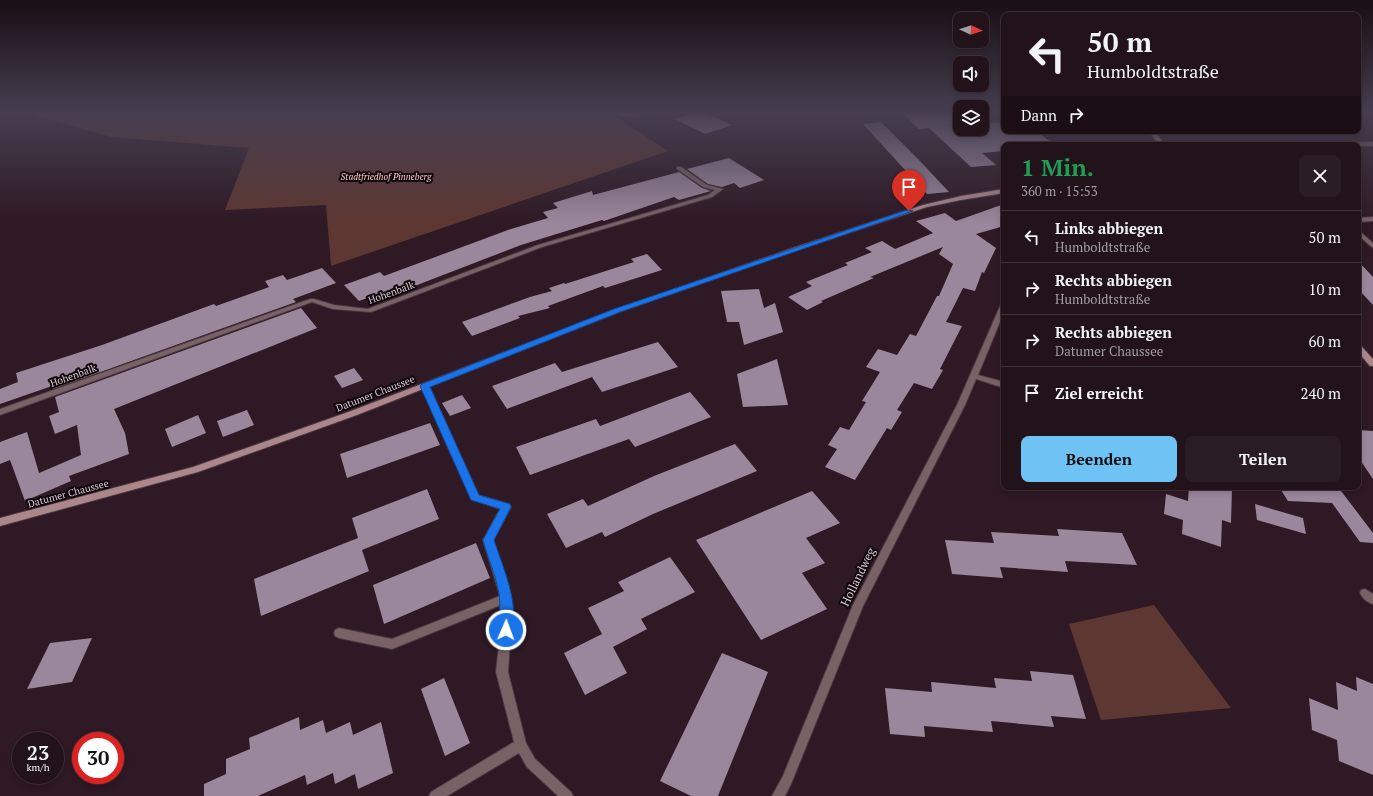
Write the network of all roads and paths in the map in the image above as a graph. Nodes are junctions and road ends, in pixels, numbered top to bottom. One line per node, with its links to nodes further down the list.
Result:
1 (679, 168): 13 (street, Hohenbalk)
2 (1001, 191): 12 (street, Datumer Chaussee)
3 (1361, 220): 4 (street)
4 (1373, 220)
5 (1361, 235): 6 (street)
6 (1373, 246)
7 (1001, 311): 10 (street, Hollandweg)
8 (1361, 351): 9 (street)
9 (1373, 364)
10 (974, 376): 11 (street); 20 (street, Hollandweg)
11 (1001, 385)
12 (425, 386): 14 (street, Datumer Chaussee); 15 (street)
13 (0, 412)
14 (0, 522)
15 (506, 598): 16 (street); 17 (street)
16 (339, 633)
17 (521, 746): 18 (street); 19 (street)
18 (435, 796)
19 (567, 796)
20 (778, 796)

